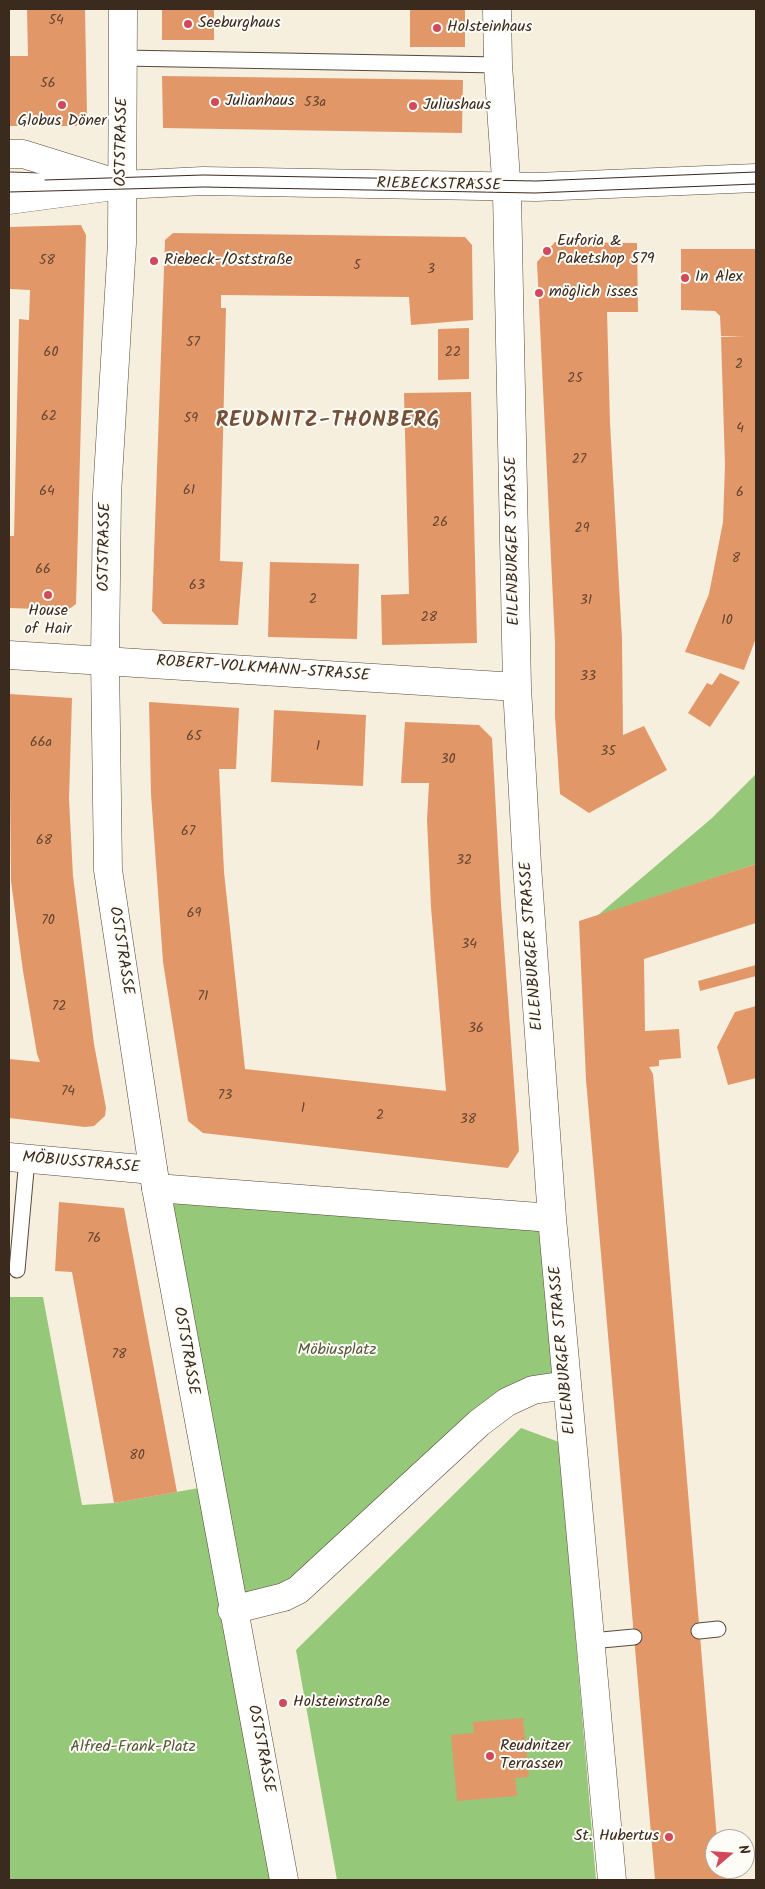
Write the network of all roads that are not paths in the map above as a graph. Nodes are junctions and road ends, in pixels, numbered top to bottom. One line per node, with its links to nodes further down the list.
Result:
1 (123, 9): 3 (street, OSTSTRASSE)
2 (498, 9): 4 (street, EILENBURGER STRASSE)
3 (123, 58): 4 (lane); 8 (street, OSTSTRASSE)
4 (498, 65): 9 (street, EILENBURGER STRASSE)
5 (9, 154): 8 (street, RIEBECKSTRASSE)
6 (756, 178): 9 (street, RIEBECKSTRASSE)
7 (9, 180): 8 (lane)
8 (122, 185): 9 (street, RIEBECKSTRASSE); 10 (street, RIEBECKSTRASSE); 12 (street, OSTSTRASSE)
9 (507, 187): 13 (street, EILENBURGER STRASSE)
10 (9, 200)
11 (9, 655): 12 (street, ROBERT-VOLKMANN-STRASSE)
12 (105, 660): 13 (street, ROBERT-VOLKMANN-STRASSE); 15 (street, OSTSTRASSE)
13 (517, 687): 16 (street, EILENBURGER STRASSE)
14 (18, 1158): 15 (street, MÖBIUSSTRASSE); 17 (lane)
15 (154, 1179): 16 (street); 19 (street, OSTSTRASSE)
16 (552, 1218): 18 (street, EILENBURGER STRASSE)
17 (17, 1270)
18 (567, 1385): 19 (street); 23 (street, EILENBURGER STRASSE)
19 (232, 1610): 24 (street, OSTSTRASSE)
20 (718, 1629): 21 (lane)
21 (699, 1631)
22 (634, 1637): 23 (lane)
23 (591, 1641): 25 (street, EILENBURGER STRASSE)
24 (284, 1880)
25 (612, 1880)

